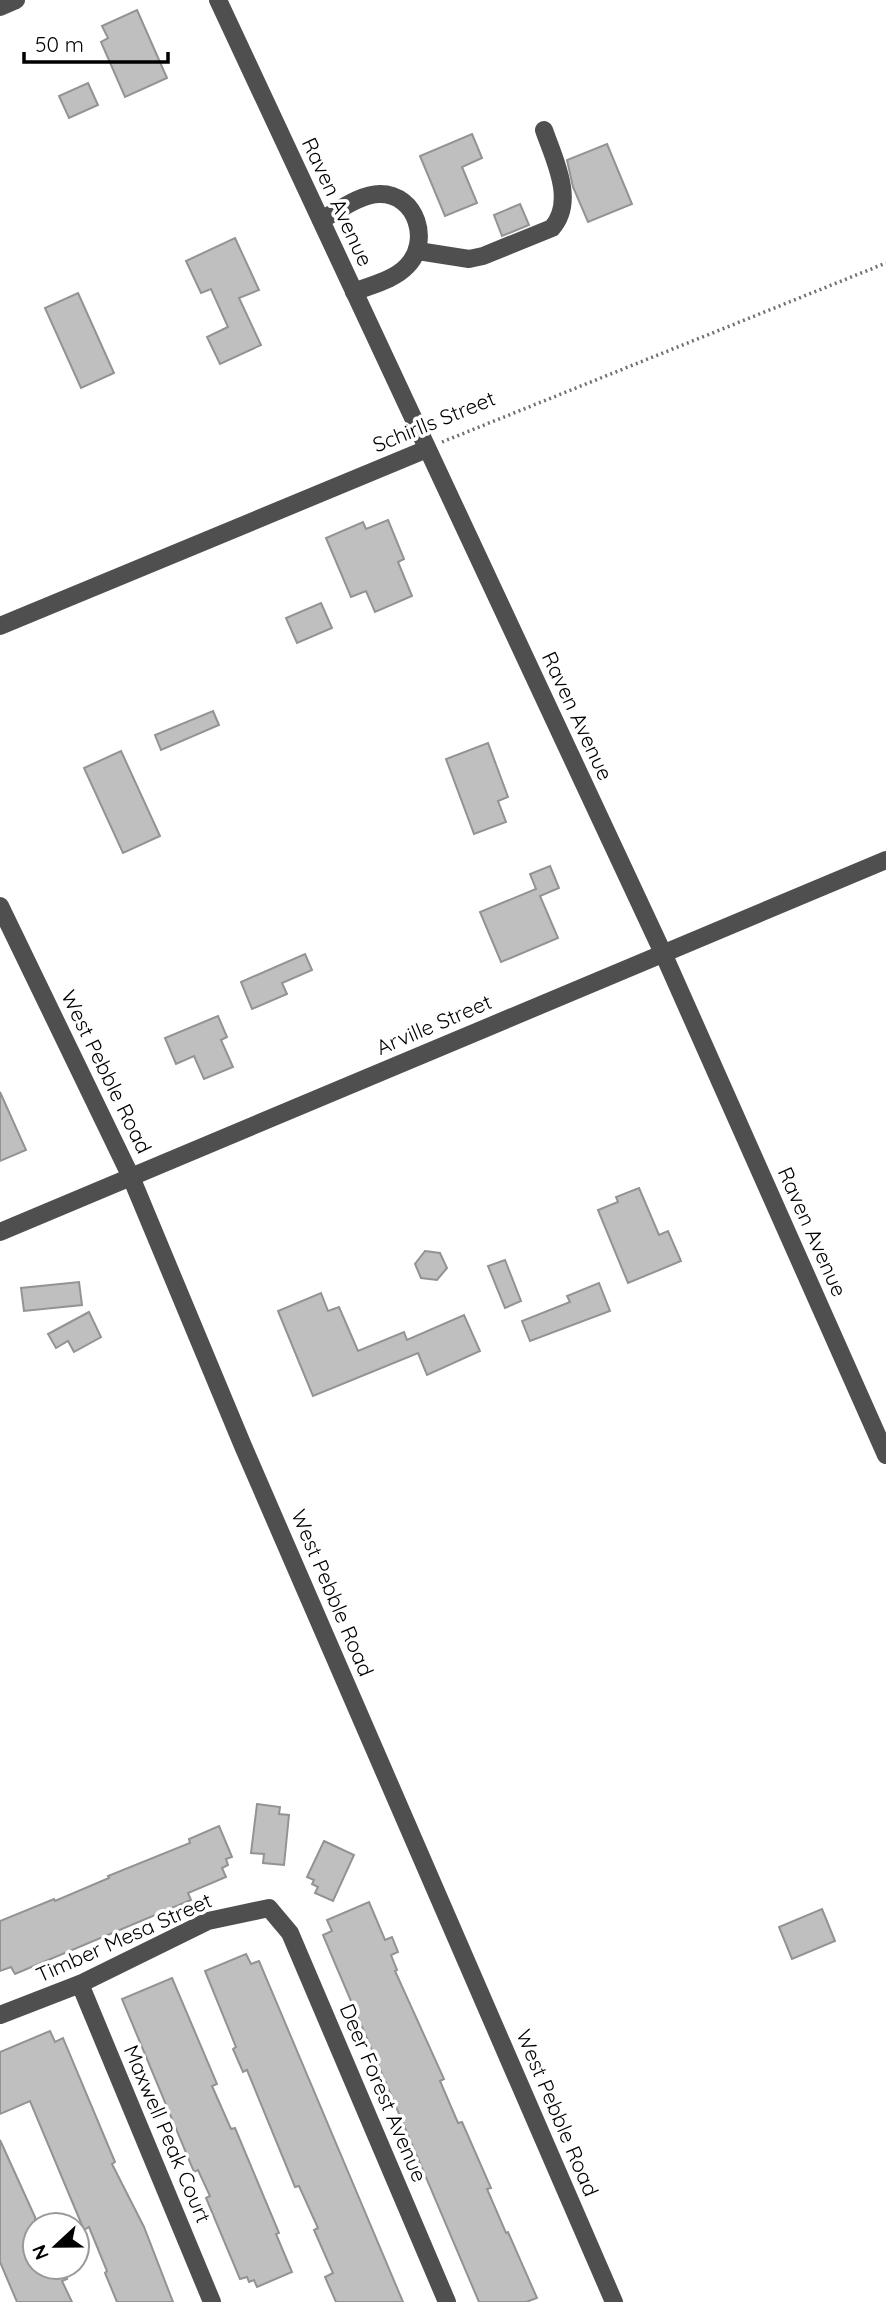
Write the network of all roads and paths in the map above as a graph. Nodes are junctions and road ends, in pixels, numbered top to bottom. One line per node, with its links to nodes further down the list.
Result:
1 (16, 0): 3 (street)
2 (218, 0): 5 (street, Raven Avenue)
3 (0, 7)
4 (544, 130): 6 (street)
5 (321, 220): 6 (street); 8 (street, Raven Avenue)
6 (418, 251): 8 (street)
7 (886, 263): 9 (path, Schirlls Street)
8 (354, 292): 9 (street, Raven Avenue)
9 (427, 449): 10 (street, Schirlls Street); 13 (street, Raven Avenue)
10 (0, 626)
11 (886, 860): 13 (street, Arville Street)
12 (0, 906): 14 (street, West Pebble Road)
13 (663, 953): 14 (street, Arville Street); 16 (street, Raven Avenue)
14 (131, 1177): 15 (street, Arville Street); 22 (street, West Pebble Road)
15 (0, 1231)
16 (886, 1455)
17 (268, 1908): 18 (street, Timber Mesa Street); 21 (street, Deer Forest Avenue)
18 (80, 1984): 19 (street, Timber Mesa Street); 20 (street, Maxwell Peak Court)
19 (0, 2015)
20 (212, 2302)
21 (447, 2302)
22 (614, 2302)

